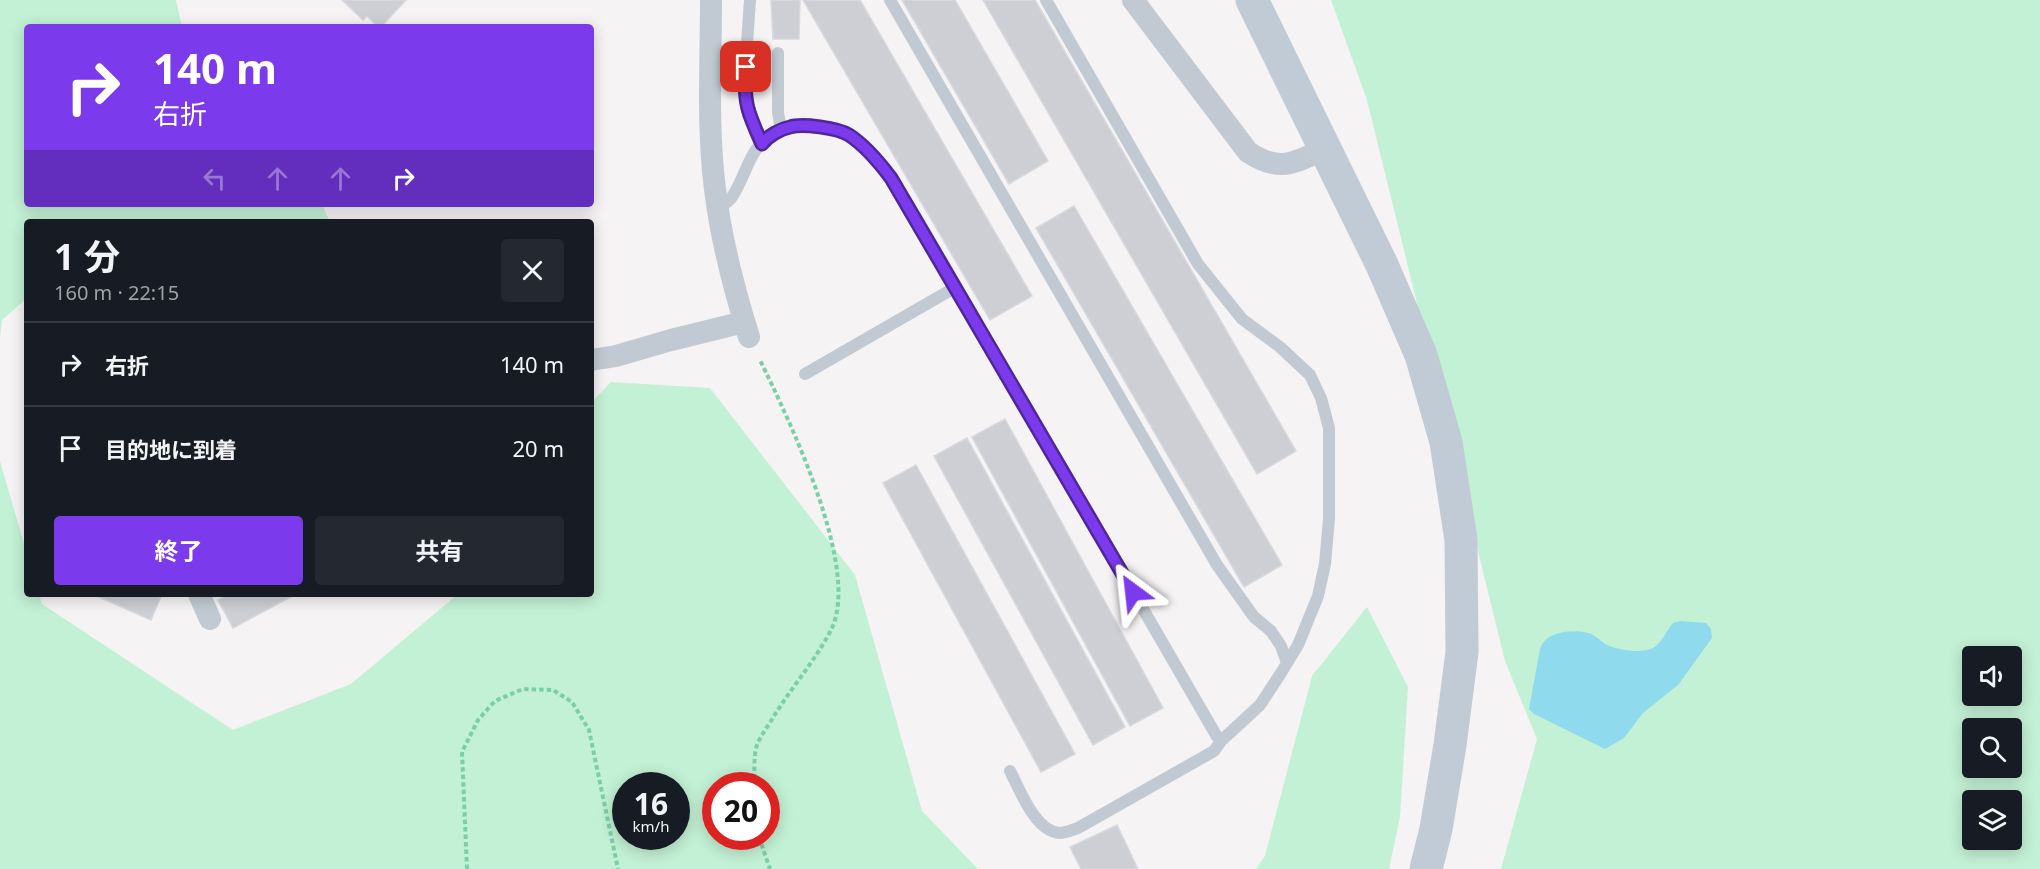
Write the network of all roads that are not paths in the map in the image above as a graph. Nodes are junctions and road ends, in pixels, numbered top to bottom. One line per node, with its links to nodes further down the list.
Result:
1 (711, 0): 11 (street)
2 (750, 0): 9 (lane)
3 (890, 0): 17 (lane)
4 (1046, 0): 17 (lane)
5 (1133, 0): 10 (street)
6 (1252, 0): 10 (street)
7 (778, 53): 8 (lane)
8 (781, 131): 9 (lane); 12 (lane)
9 (762, 144): 11 (lane)
10 (1324, 149): 20 (street)
11 (718, 208): 13 (street)
12 (956, 287): 14 (lane); 18 (lane)
13 (594, 360)
14 (805, 374)
15 (200, 597): 16 (street)
16 (210, 619)
17 (1287, 663): 18 (lane)
18 (1221, 741): 19 (lane)
19 (1010, 771)
20 (1426, 869)

